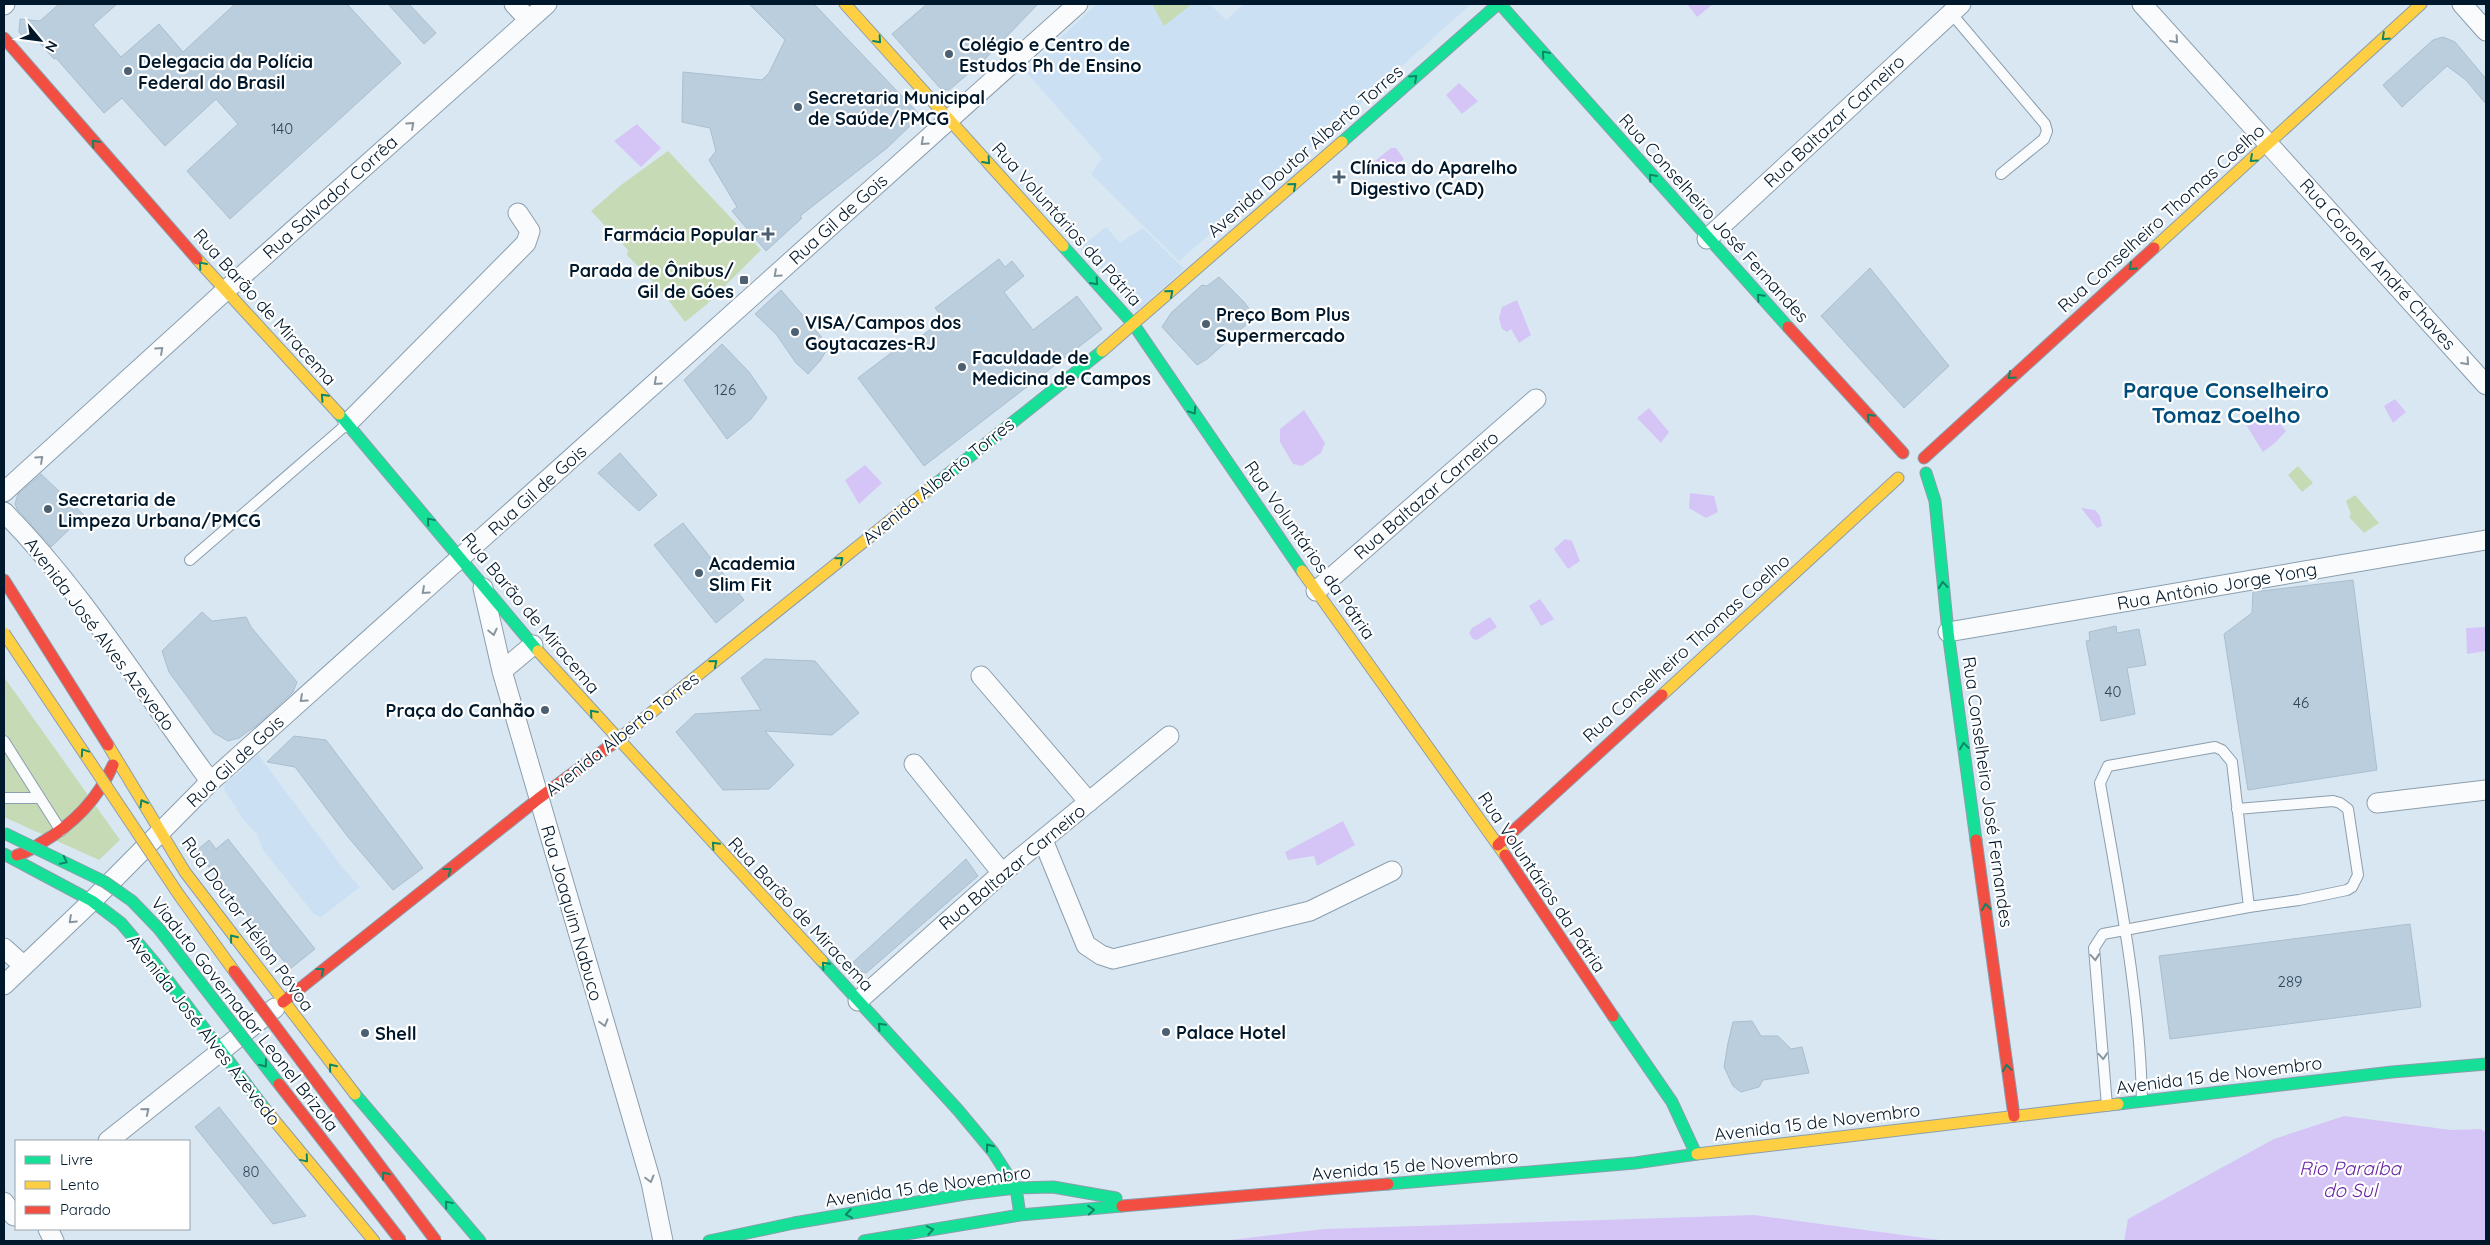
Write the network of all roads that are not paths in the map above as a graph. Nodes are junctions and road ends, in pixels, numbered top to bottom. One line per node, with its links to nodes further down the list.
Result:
1 (514, 4): 10 (street)
2 (547, 4): 10 (street, Rua Salvador Corrêa)
3 (845, 4): 13 (main road, Rua Voluntários da Pátria, one-way to 13)
4 (1078, 4): 13 (street, Rua Gil de Gois)
5 (1499, 4): 17 (main road, Rua Conselheiro José Fernandes, one-way to 5); 19 (main road, Avenida Doutor Alberto Torres, one-way to 5)
6 (2142, 4): 14 (street, Rua Coronel André Chaves, one-way to 14)
7 (2421, 4): 14 (main road, Rua Conselheiro Thomas Coelho, one-way to 14)
8 (2462, 4): 11 (street)
9 (1956, 9): 15 (lane); 17 (street, Rua Baltazar Carneiro)
10 (529, 20): 18 (street, Rua Salvador Corrêa, one-way to 10)
11 (2486, 30)
12 (4, 38): 18 (main road, Rua Barão de Miracema, one-way to 12)
13 (950, 119): 19 (main road, Rua Voluntários da Pátria, one-way to 19); 28 (street, Rua Gil de Gois, one-way to 28)
14 (2270, 144): 20 (street, Rua Coronel André Chaves, one-way to 20); 23 (main road, Rua Conselheiro Thomas Coelho, one-way to 23)
15 (2001, 174)
16 (518, 213): 22 (street)
17 (1706, 239): 24 (main road, Rua Conselheiro José Fernandes, one-way to 17)
18 (225, 291): 22 (main road, Rua Barão de Miracema, one-way to 18); 25 (street, Rua Salvador Corrêa, one-way to 18)
19 (1134, 324): 32 (main road, Rua Voluntários da Pátria, one-way to 32); 39 (main road, Avenida Alberto Torres, one-way to 19)
20 (2486, 385)
21 (1536, 399): 32 (street, Rua Baltazar Carneiro)
22 (348, 423): 28 (main road, Rua Barão de Miracema, one-way to 22); 29 (lane)
23 (1924, 458): 24 (main road); 24 (main road)
24 (1907, 471): 33 (main road, Rua Conselheiro José Fernandes, one-way to 24); 55 (main road, Rua Conselheiro Thomas Coelho)
25 (4, 492)
26 (4, 512): 43 (street, Avenida José Alves Azevedo)
27 (2486, 540): 33 (street, Rua Antônio Jorge Yong)
28 (461, 558): 31 (main road, Rua Barão de Miracema); 43 (street, Rua Gil de Gois, one-way to 43)
29 (190, 560)
30 (4, 580): 41 (main road, Rua Doutor Hélion Póvoa)
31 (482, 584): 35 (main road, Rua Barão de Miracema); 36 (street, Rua Joaquim Nabuco, one-way to 36)
32 (1316, 591): 55 (main road, Rua Voluntários da Pátria)
33 (1948, 632): 72 (main road, Rua Conselheiro José Fernandes, one-way to 33)
34 (4, 633): 83 (main road, Viaduto Governador Leonel Brizola, one-way to 34, bridge)
35 (533, 645): 36 (street); 39 (main road, Rua Barão de Miracema, one-way to 35)
36 (502, 671): 47 (street, Rua Joaquim Nabuco)
37 (981, 676): 48 (street)
38 (1169, 736): 48 (street, Rua Baltazar Carneiro)
39 (618, 740): 47 (main road, Avenida Alberto Torres); 65 (main road, Rua Barão de Miracema, one-way to 39)
40 (4, 741): 46 (lane)
41 (116, 757): 51 (main road); 52 (main road, Rua Doutor Hélion Póvoa, one-way to 41)
42 (914, 764): 58 (street)
43 (209, 783): 52 (street, Rua Gil de Gois)
44 (2486, 790): 49 (street)
45 (4, 798): 46 (lane)
46 (40, 798): 51 (lane)
47 (538, 799): 66 (main road, Avenida Alberto Torres, one-way to 47); 85 (street, Rua Joaquim Nabuco, one-way to 85)
48 (1089, 802): 54 (street, Rua Baltazar Carneiro)
49 (2377, 803)
50 (2237, 809): 60 (lane); 60 (lane); 61 (lane)
51 (62, 832): 56 (main road)
52 (160, 832): 59 (street, Rua Gil de Gois); 66 (main road, Rua Doutor Hélion Póvoa, one-way to 52)
53 (4, 833): 82 (main road, Viaduto Governador Leonel Brizola, one-way to 82, bridge)
54 (1043, 840): 57 (street); 58 (street, Rua Baltazar Carneiro)
55 (1498, 844): 76 (main road, Rua Voluntários da Pátria)
56 (5, 855): 59 (main road, Avenida José Alves Azevedo)
57 (1392, 871)
58 (1002, 874): 65 (street, Rua Baltazar Carneiro)
59 (92, 901): 63 (street, Rua Gil de Gois, one-way to 63); 67 (main road, Avenida José Alves Azevedo)
60 (2249, 907): 61 (lane)
61 (2125, 928): 70 (lane); 71 (lane, one-way to 71)
62 (4, 948): 63 (street)
63 (24, 966): 64 (street, Rua Gil de Gois)
64 (4, 984)
65 (858, 1001): 78 (main road, Rua Barão de Miracema, one-way to 65)
66 (282, 1002): 67 (street, Avenida Alberto Torres); 69 (main road, Rua Doutor Hélion Póvoa, one-way to 66)
67 (222, 1050): 73 (main road, Avenida José Alves Azevedo); 74 (street, Avenida Alberto Torres, one-way to 67)
68 (2486, 1064): 70 (main road, Avenida 15 de Novembro)
69 (347, 1085): 73 (main road); 75 (main road, Rua Doutor Hélion Póvoa)
70 (2142, 1102): 71 (main road, Avenida 15 de Novembro)
71 (2107, 1106): 72 (main road, Avenida 15 de Novembro)
72 (2014, 1116): 76 (main road, Avenida 15 de Novembro)
73 (280, 1129): 77 (main road, Avenida José Alves Azevedo, one-way to 77)
74 (109, 1140)
75 (394, 1140): 77 (main road); 84 (main road, Rua Doutor Hélion Póvoa, one-way to 75)
76 (1696, 1154): 79 (main road, Avenida 15 de Novembro)
77 (327, 1185): 81 (main road, Avenida José Alves Azevedo)
78 (1016, 1188): 79 (main road, Avenida 15 de Novembro); 80 (main road, Rua Barão de Miracema); 86 (main road, Avenida 15 de Novembro, one-way to 86)
79 (1151, 1205): 80 (main road, Avenida 15 de Novembro, one-way to 79)
80 (1020, 1215): 87 (main road, Avenida 15 de Novembro, one-way to 80)
81 (374, 1241)
82 (401, 1241)
83 (436, 1241)
84 (478, 1241)
85 (663, 1241)
86 (709, 1241)
87 (864, 1241)

